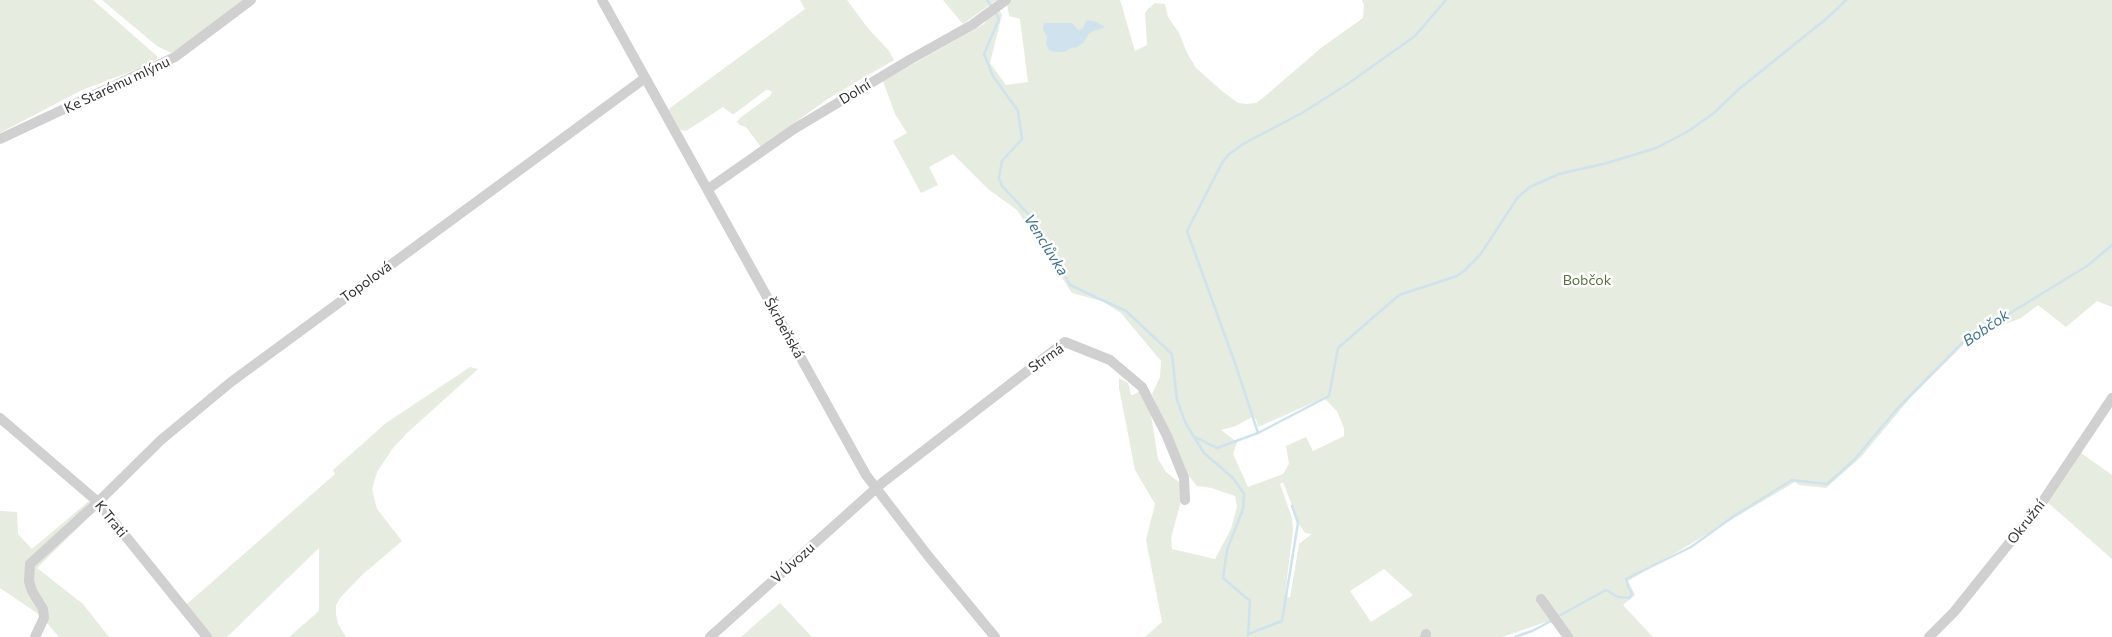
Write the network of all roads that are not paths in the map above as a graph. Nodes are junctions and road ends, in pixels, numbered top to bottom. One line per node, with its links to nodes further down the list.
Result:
1 (251, 0): 5 (street, Ke Starému mlýnu)
2 (602, 0): 4 (street, Škrbeňská)
3 (998, 6): 6 (street, Dolní)
4 (645, 78): 6 (street, Škrbeňská); 11 (street, Topolová)
5 (0, 139)
6 (708, 189): 9 (street, Škrbeňská)
7 (2112, 398): 18 (street, Okružní)
8 (0, 418): 11 (street, K Trati)
9 (876, 489): 10 (street, Strmá); 15 (street, V Úvozu); 16 (street, Škrbeňská)
10 (1185, 500)
11 (98, 502): 13 (street, Topolová); 14 (street, K Trati)
12 (1541, 599): 17 (street)
13 (34, 637)
14 (206, 637)
15 (710, 637)
16 (995, 637)
17 (1568, 637)
18 (1929, 637)

